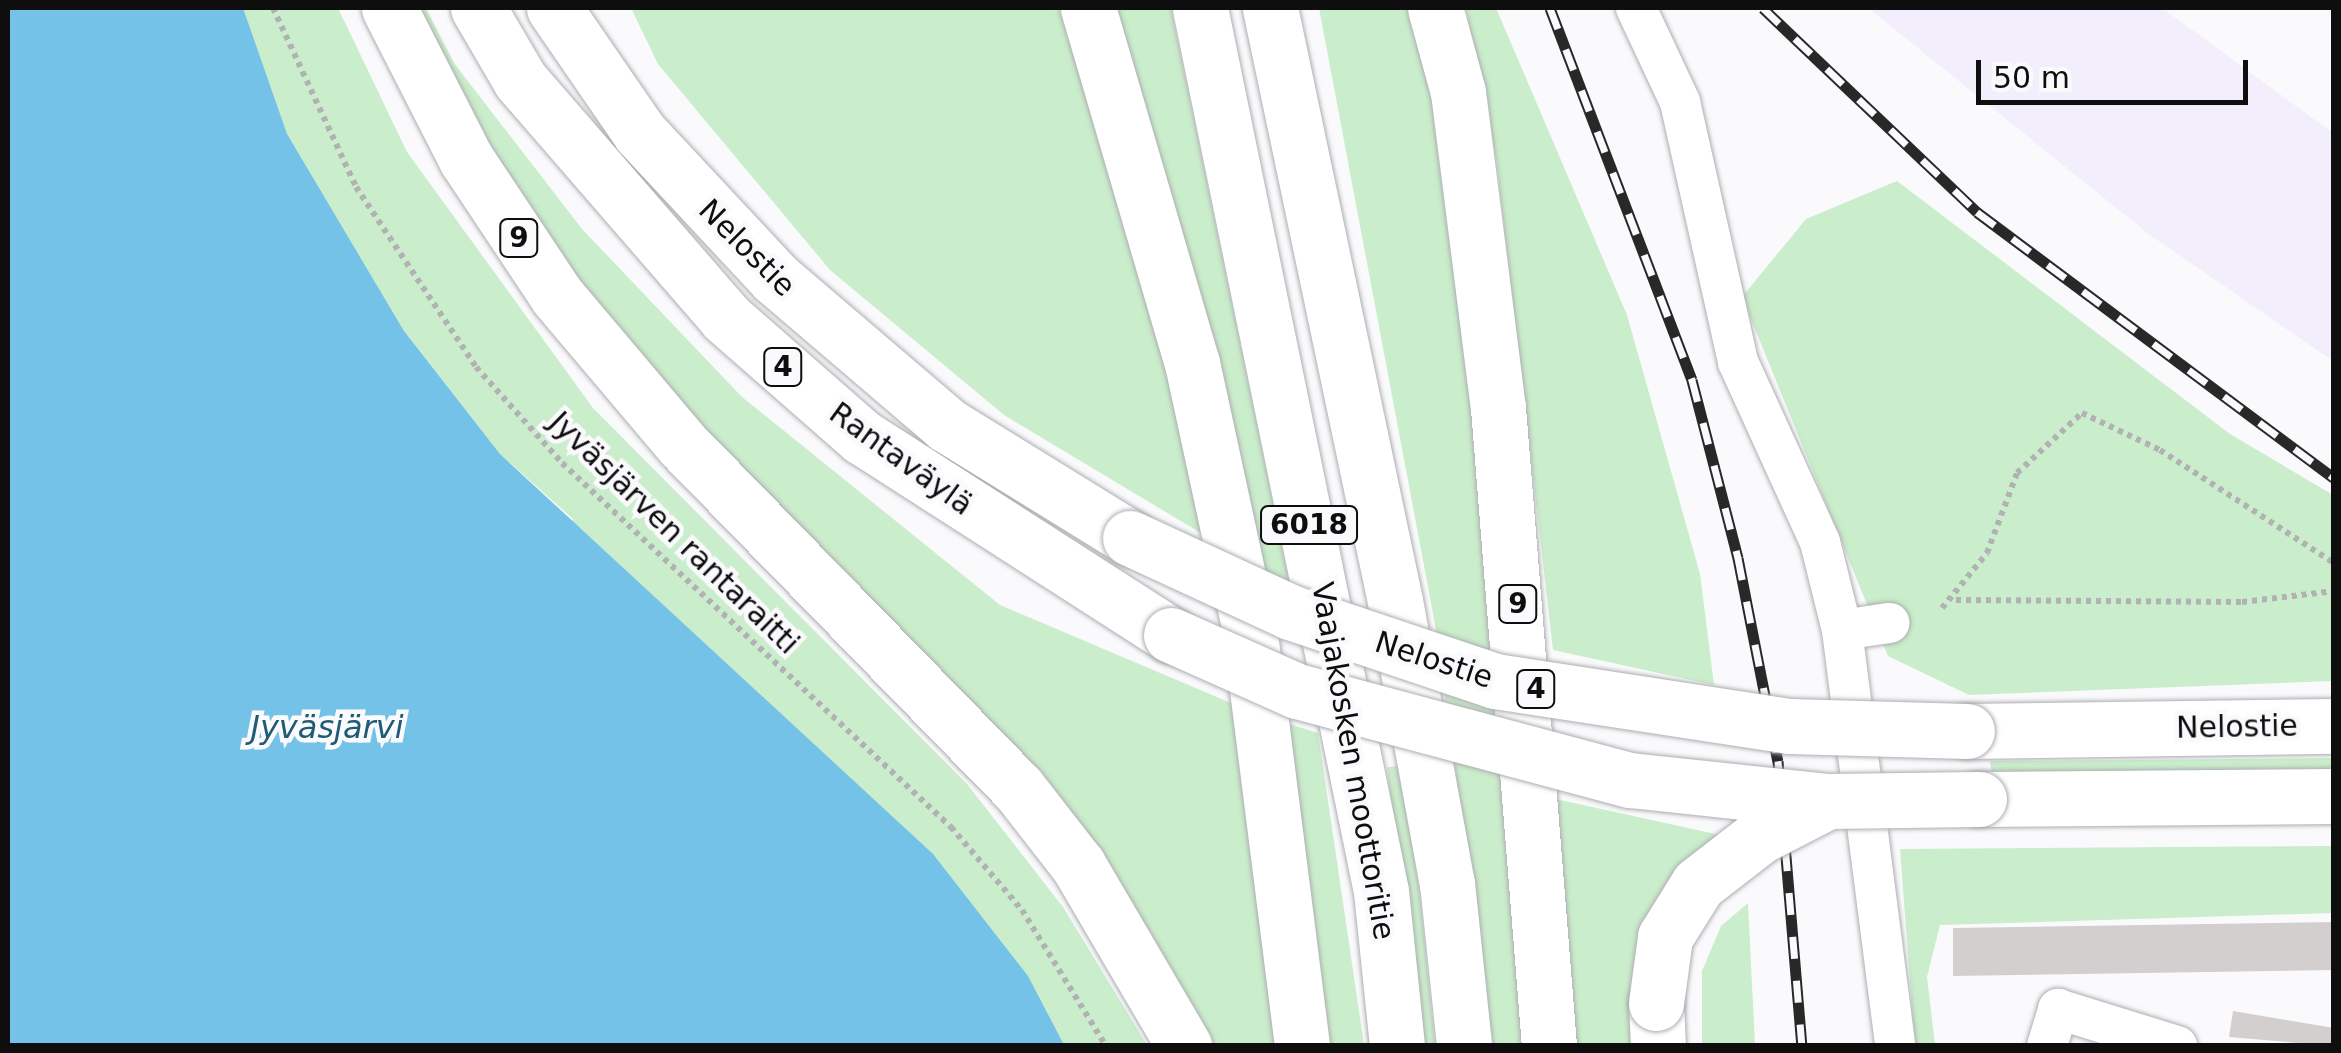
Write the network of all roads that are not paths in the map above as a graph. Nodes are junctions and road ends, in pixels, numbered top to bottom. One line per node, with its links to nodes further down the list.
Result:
1 (389, 8): 17 (highway, 9)
2 (478, 8): 15 (highway, Rantaväylä / 4, bridge)
3 (554, 8): 10 (highway)
4 (600, 8): 10 (highway, 4)
5 (1088, 8): 18 (highway)
6 (1200, 8): 19 (highway, Vaajakosken moottoritie / 6018)
7 (1270, 8): 20 (highway, 6018)
8 (1435, 8): 21 (highway, 9)
9 (1636, 8): 12 (lane)
10 (640, 134): 13 (highway, Nelostie / 4, bridge)
11 (1889, 623): 12 (lane)
12 (1842, 630): 22 (lane)
13 (2334, 726)
14 (2334, 796): 15 (highway, 4, bridge)
15 (1828, 801): 16 (highway, 4, bridge)
16 (1657, 1024)
17 (1184, 1046)
18 (1302, 1046)
19 (1397, 1046)
20 (1464, 1046)
21 (1550, 1046)
22 (1895, 1046)
23 (2047, 1046): 24 (lane)
24 (2176, 1046)

